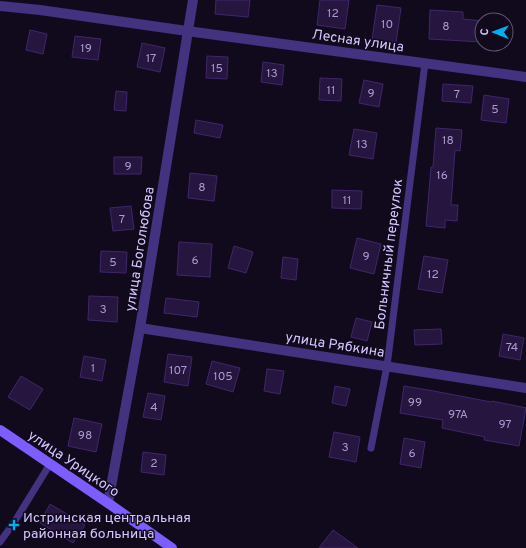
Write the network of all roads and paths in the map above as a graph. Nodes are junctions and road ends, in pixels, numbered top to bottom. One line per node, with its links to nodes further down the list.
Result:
1 (193, 0): 3 (street, улица Боголюбова)
2 (0, 6): 3 (street, Лесная улица)
3 (187, 31): 4 (street, Лесная улица); 6 (street, улица Боголюбова)
4 (425, 63): 5 (street, Лесная улица); 7 (lane, Больничный переулок)
5 (526, 77)
6 (140, 328): 7 (street, улица Рябкина); 12 (street, улица Боголюбова)
7 (387, 366): 8 (street, улица Рябкина); 10 (lane, Больничный переулок)
8 (526, 388)
9 (0, 430): 11 (street, улица Урицкого)
10 (372, 448)
11 (50, 464): 12 (street, улица Урицкого); 13 (lane)
12 (108, 503): 14 (street, улица Урицкого)
13 (0, 542)
14 (172, 548)

